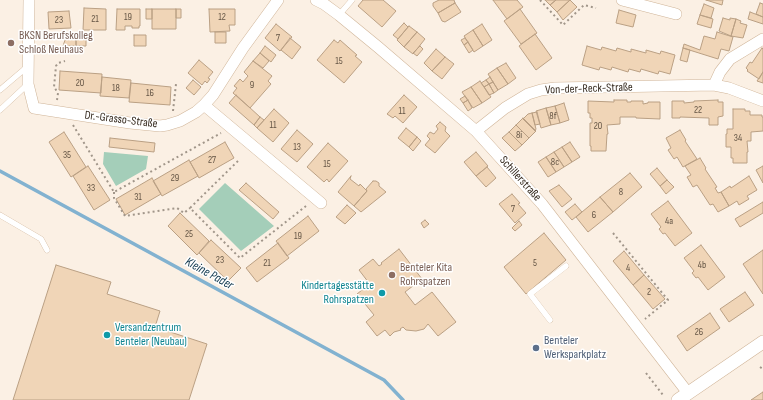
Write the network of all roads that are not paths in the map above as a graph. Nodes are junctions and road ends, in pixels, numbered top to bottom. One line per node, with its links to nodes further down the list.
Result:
1 (29, 0): 9 (street)
2 (278, 0): 14 (street, Dr.-Grasso-Straße)
3 (316, 0): 7 (street, Schillerstraße)
4 (352, 0): 7 (lane)
5 (622, 0): 6 (street)
6 (676, 14)
7 (339, 15): 16 (street, Schillerstraße)
8 (763, 39): 11 (street)
9 (28, 66): 10 (street); 12 (lane)
10 (28, 84): 14 (street, Dr.-Grasso-Straße); 15 (lane)
11 (714, 85): 13 (street, Von-der-Reck-Straße); 16 (street, Von-der-Reck-Straße)
12 (0, 90)
13 (763, 101)
14 (204, 105): 17 (street)
15 (0, 110)
16 (476, 131): 23 (street, Schillerstraße)
17 (318, 201)
18 (0, 215): 19 (lane)
19 (47, 250)
20 (566, 266): 21 (lane)
21 (550, 320)
22 (763, 342): 23 (street)
23 (683, 397)

